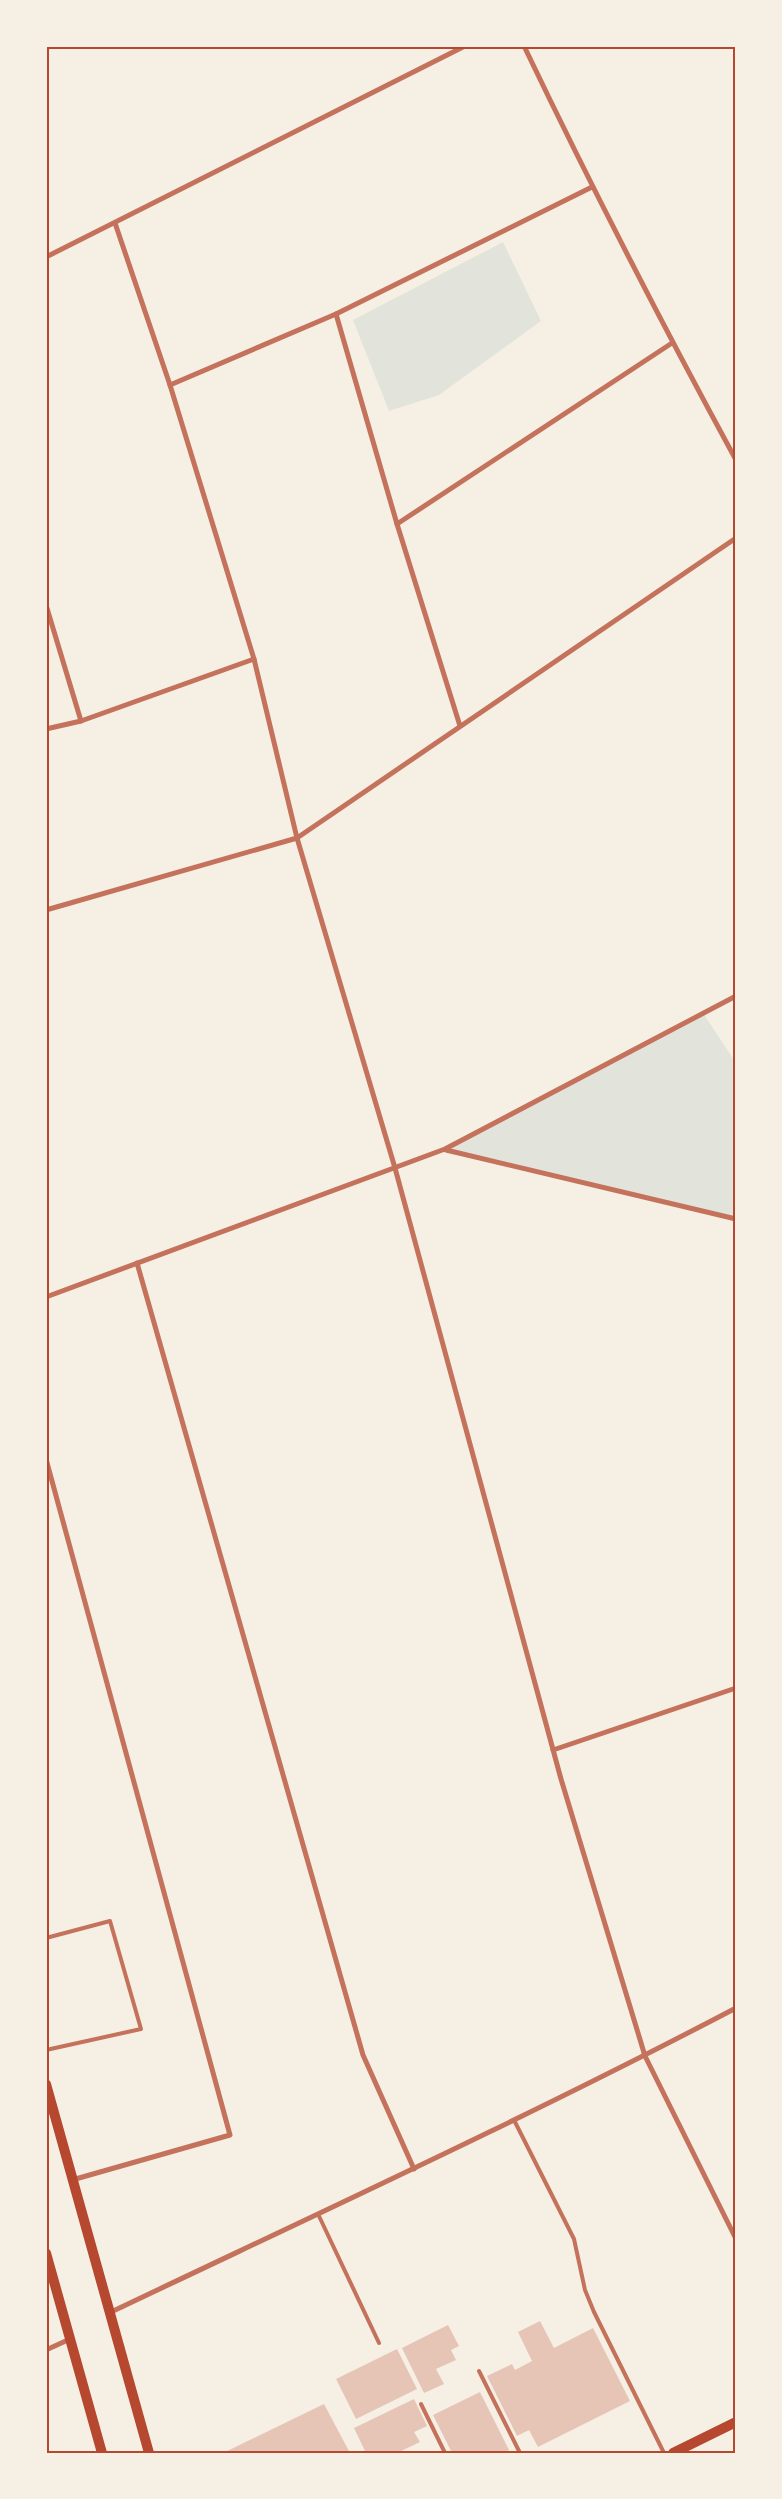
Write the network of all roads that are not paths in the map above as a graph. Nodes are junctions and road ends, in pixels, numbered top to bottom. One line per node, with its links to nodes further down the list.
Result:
1 (465, 46): 4 (street)
2 (524, 46): 3 (street)
3 (592, 187): 6 (street); 7 (street)
4 (116, 223): 5 (street); 8 (street)
5 (46, 257)
6 (336, 314): 8 (street); 10 (street)
7 (672, 343): 9 (street); 10 (street)
8 (170, 386): 13 (street)
9 (736, 460)
10 (397, 524): 15 (street)
11 (736, 538): 15 (street)
12 (46, 605): 14 (street)
13 (254, 659): 14 (street); 17 (street)
14 (81, 720): 16 (street)
15 (460, 726): 17 (street)
16 (46, 729)
17 (298, 838): 18 (street); 21 (street)
18 (46, 910)
19 (736, 996): 20 (street)
20 (446, 1149): 21 (street); 22 (street)
21 (395, 1168): 23 (street); 27 (street)
22 (736, 1220)
23 (137, 1263): 24 (street); 34 (street)
24 (46, 1297)
25 (46, 1459): 35 (street)
26 (736, 1688): 27 (street)
27 (553, 1750): 31 (street)
28 (46, 1938): 30 (lane)
29 (736, 2008): 31 (street)
30 (46, 2050)
31 (645, 2056): 33 (street); 37 (street)
32 (46, 2084): 35 (main road)
33 (514, 2120): 34 (street); 50 (lane)
34 (414, 2169): 36 (street)
35 (72, 2180): 39 (main road)
36 (318, 2214): 39 (street); 41 (lane)
37 (736, 2239)
38 (46, 2253): 40 (main road)
39 (109, 2313): 47 (main road)
40 (70, 2338): 42 (street); 46 (main road)
41 (379, 2343)
42 (46, 2350)
43 (478, 2371): 49 (lane)
44 (421, 2404): 48 (lane)
45 (736, 2422): 51 (main road)
46 (102, 2453)
47 (149, 2453)
48 (445, 2453)
49 (520, 2453)
50 (664, 2453)
51 (673, 2453)

